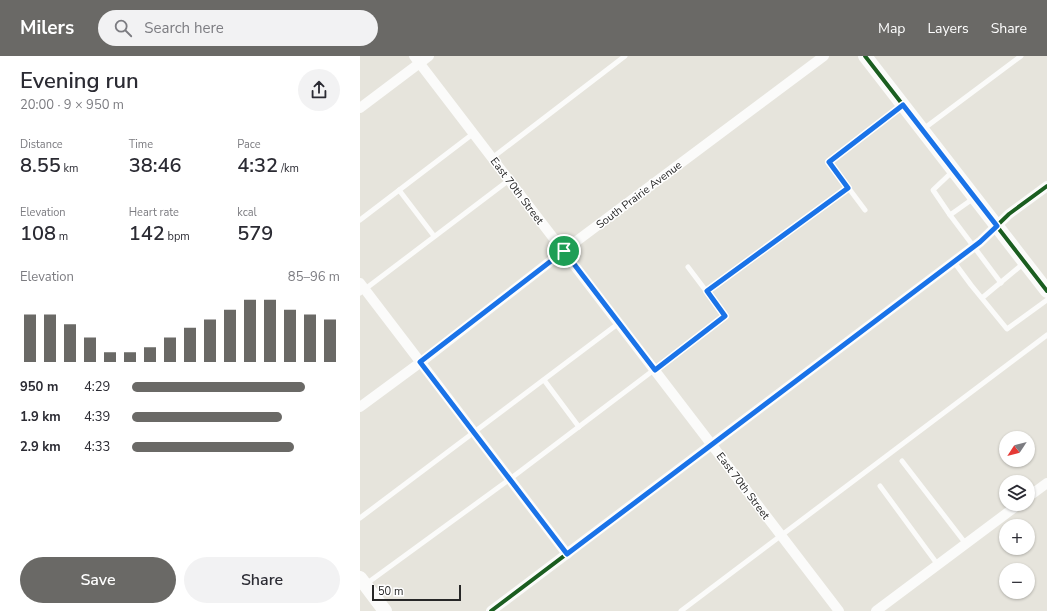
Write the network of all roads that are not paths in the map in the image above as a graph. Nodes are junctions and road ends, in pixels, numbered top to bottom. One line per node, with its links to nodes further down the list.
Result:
1 (429, 56): 6 (street)
2 (624, 56): 11 (lane)
3 (824, 56): 24 (street, South Prairie Avenue)
4 (865, 56): 7 (main road)
5 (1021, 56): 9 (lane)
6 (417, 59): 8 (street); 10 (street, East 70th Street)
7 (903, 105): 9 (main road); 15 (lane)
8 (360, 108)
9 (922, 130): 12 (main road)
10 (474, 134): 11 (street, East 70th Street); 16 (lane)
11 (492, 158): 13 (street, East 70th Street)
12 (954, 170): 17 (main road); 19 (lane)
13 (509, 180): 22 (lane); 24 (street, East 70th Street)
14 (1047, 186): 21 (street)
15 (848, 188): 18 (lane); 30 (lane)
16 (399, 190): 20 (lane); 22 (lane)
17 (975, 198): 19 (lane); 21 (main road)
18 (865, 210)
19 (950, 215): 23 (lane)
20 (360, 220)
21 (997, 226): 23 (street); 26 (main road)
22 (434, 236): 29 (lane)
23 (974, 247): 25 (street); 28 (lane)
24 (564, 251): 34 (street, East 70th Street); 36 (street, South Prairie Avenue)
25 (954, 262): 32 (lane); 42 (street)
26 (1025, 263): 28 (lane); 31 (main road)
27 (688, 266): 30 (lane)
28 (1001, 282): 32 (lane)
29 (362, 288): 36 (street)
30 (707, 291): 37 (lane)
31 (1047, 291)
32 (982, 298): 33 (lane)
33 (1047, 300)
34 (619, 324): 37 (street, East 70th Street); 38 (lane)
35 (1047, 334): 50 (lane)
36 (420, 362): 39 (street, South Prairie Avenue); 41 (street)
37 (655, 370): 40 (lane); 42 (street, East 70th Street)
38 (544, 380): 40 (lane); 41 (lane)
39 (360, 407)
40 (579, 427): 44 (lane)
41 (474, 432): 44 (street); 49 (lane)
42 (712, 445): 50 (street, East 70th Street); 52 (street)
43 (902, 461): 51 (lane)
44 (510, 479): 52 (street); 54 (lane)
45 (1047, 483): 47 (street)
46 (880, 486): 53 (lane)
47 (1035, 492)
48 (1010, 511): 51 (street)
49 (360, 518)
50 (781, 535): 57 (lane); 58 (street, East 70th Street)
51 (966, 544): 53 (street)
52 (567, 554): 56 (street)
53 (938, 565): 59 (street)
54 (363, 581): 55 (main road)
55 (385, 611)
56 (491, 611)
57 (681, 611)
58 (839, 611)
59 (876, 611)

